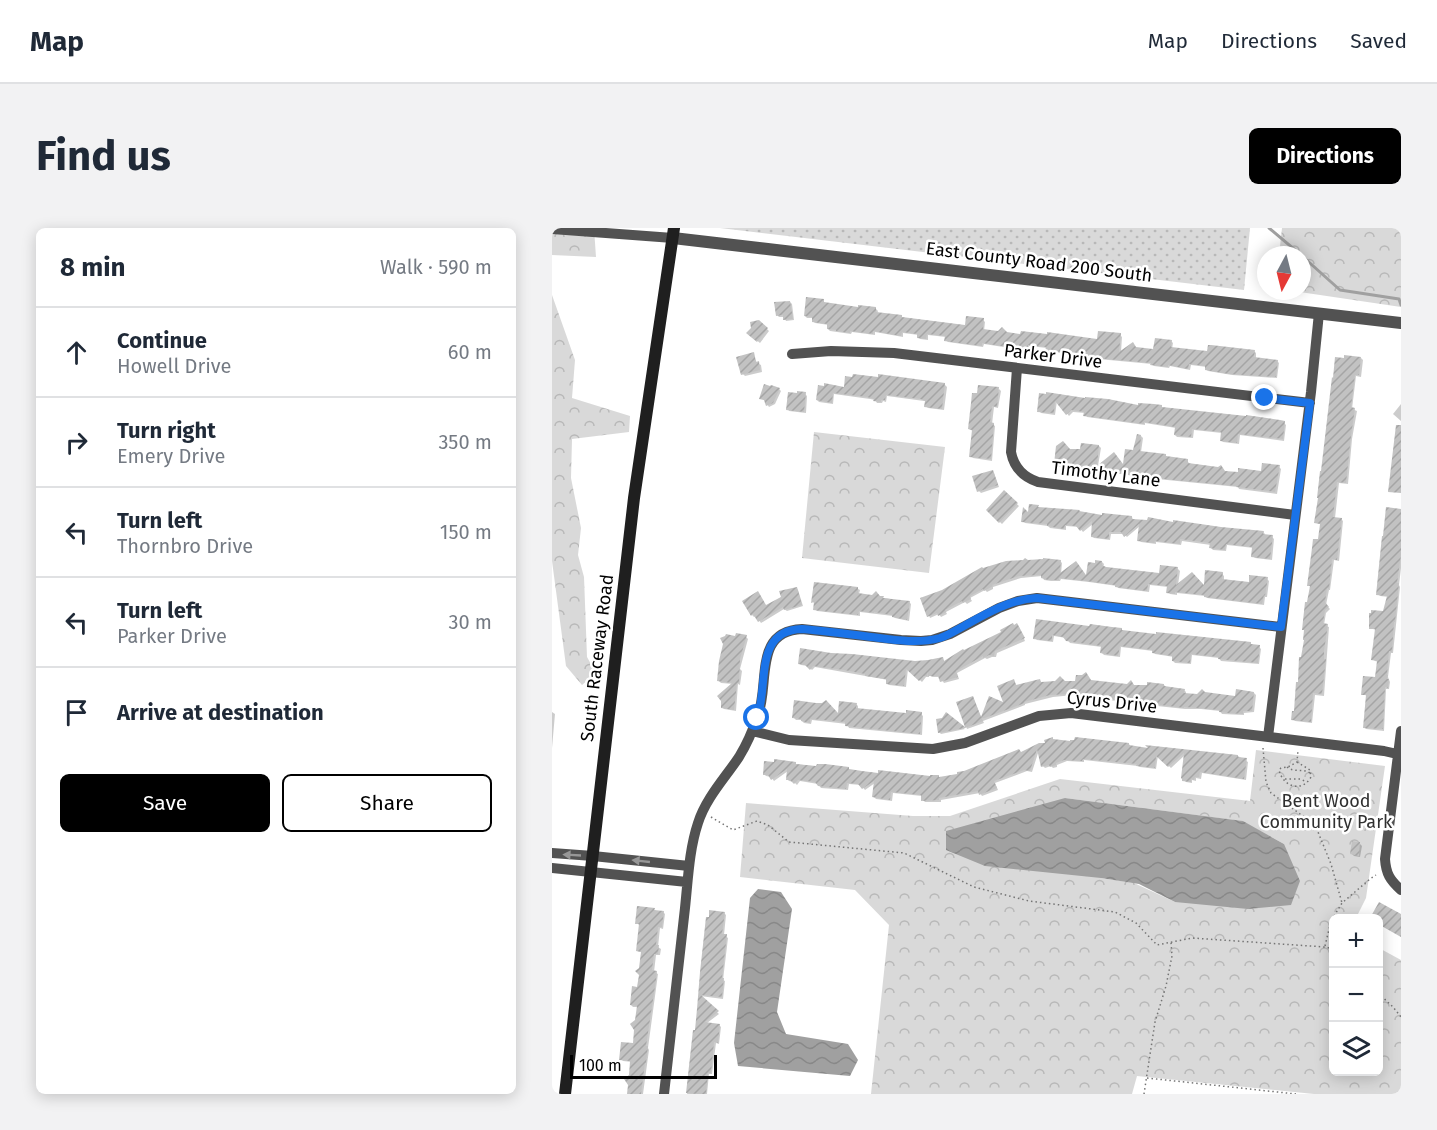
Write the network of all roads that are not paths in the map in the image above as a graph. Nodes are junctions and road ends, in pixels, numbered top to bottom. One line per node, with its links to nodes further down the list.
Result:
1 (552, 229): 2 (street)
2 (674, 233): 3 (street, East County Road 200 South); 15 (main road, South Raceway Road)
3 (1320, 313): 4 (street, East County Road 200 South); 7 (street)
4 (1395, 322)
5 (792, 354): 6 (street, Parker Drive)
6 (1017, 368): 7 (street, Parker Drive); 8 (street, Timothy Lane)
7 (1310, 403): 8 (street)
8 (1295, 515): 9 (street)
9 (1281, 627): 10 (street); 12 (street)
10 (752, 731): 12 (street, Cyrus Drive); 16 (street)
11 (1401, 731): 13 (street)
12 (1266, 736): 13 (street, Cyrus Drive)
13 (1400, 755): 20 (street)
14 (552, 854): 15 (street, one-way to 14)
15 (593, 856): 16 (street, one-way to 15); 18 (main road, South Raceway Road)
16 (689, 866): 19 (street)
17 (552, 868): 18 (street)
18 (591, 872): 19 (street); 21 (main road, South Raceway Road)
19 (687, 882): 22 (street)
20 (1401, 890)
21 (565, 1094)
22 (664, 1094)

